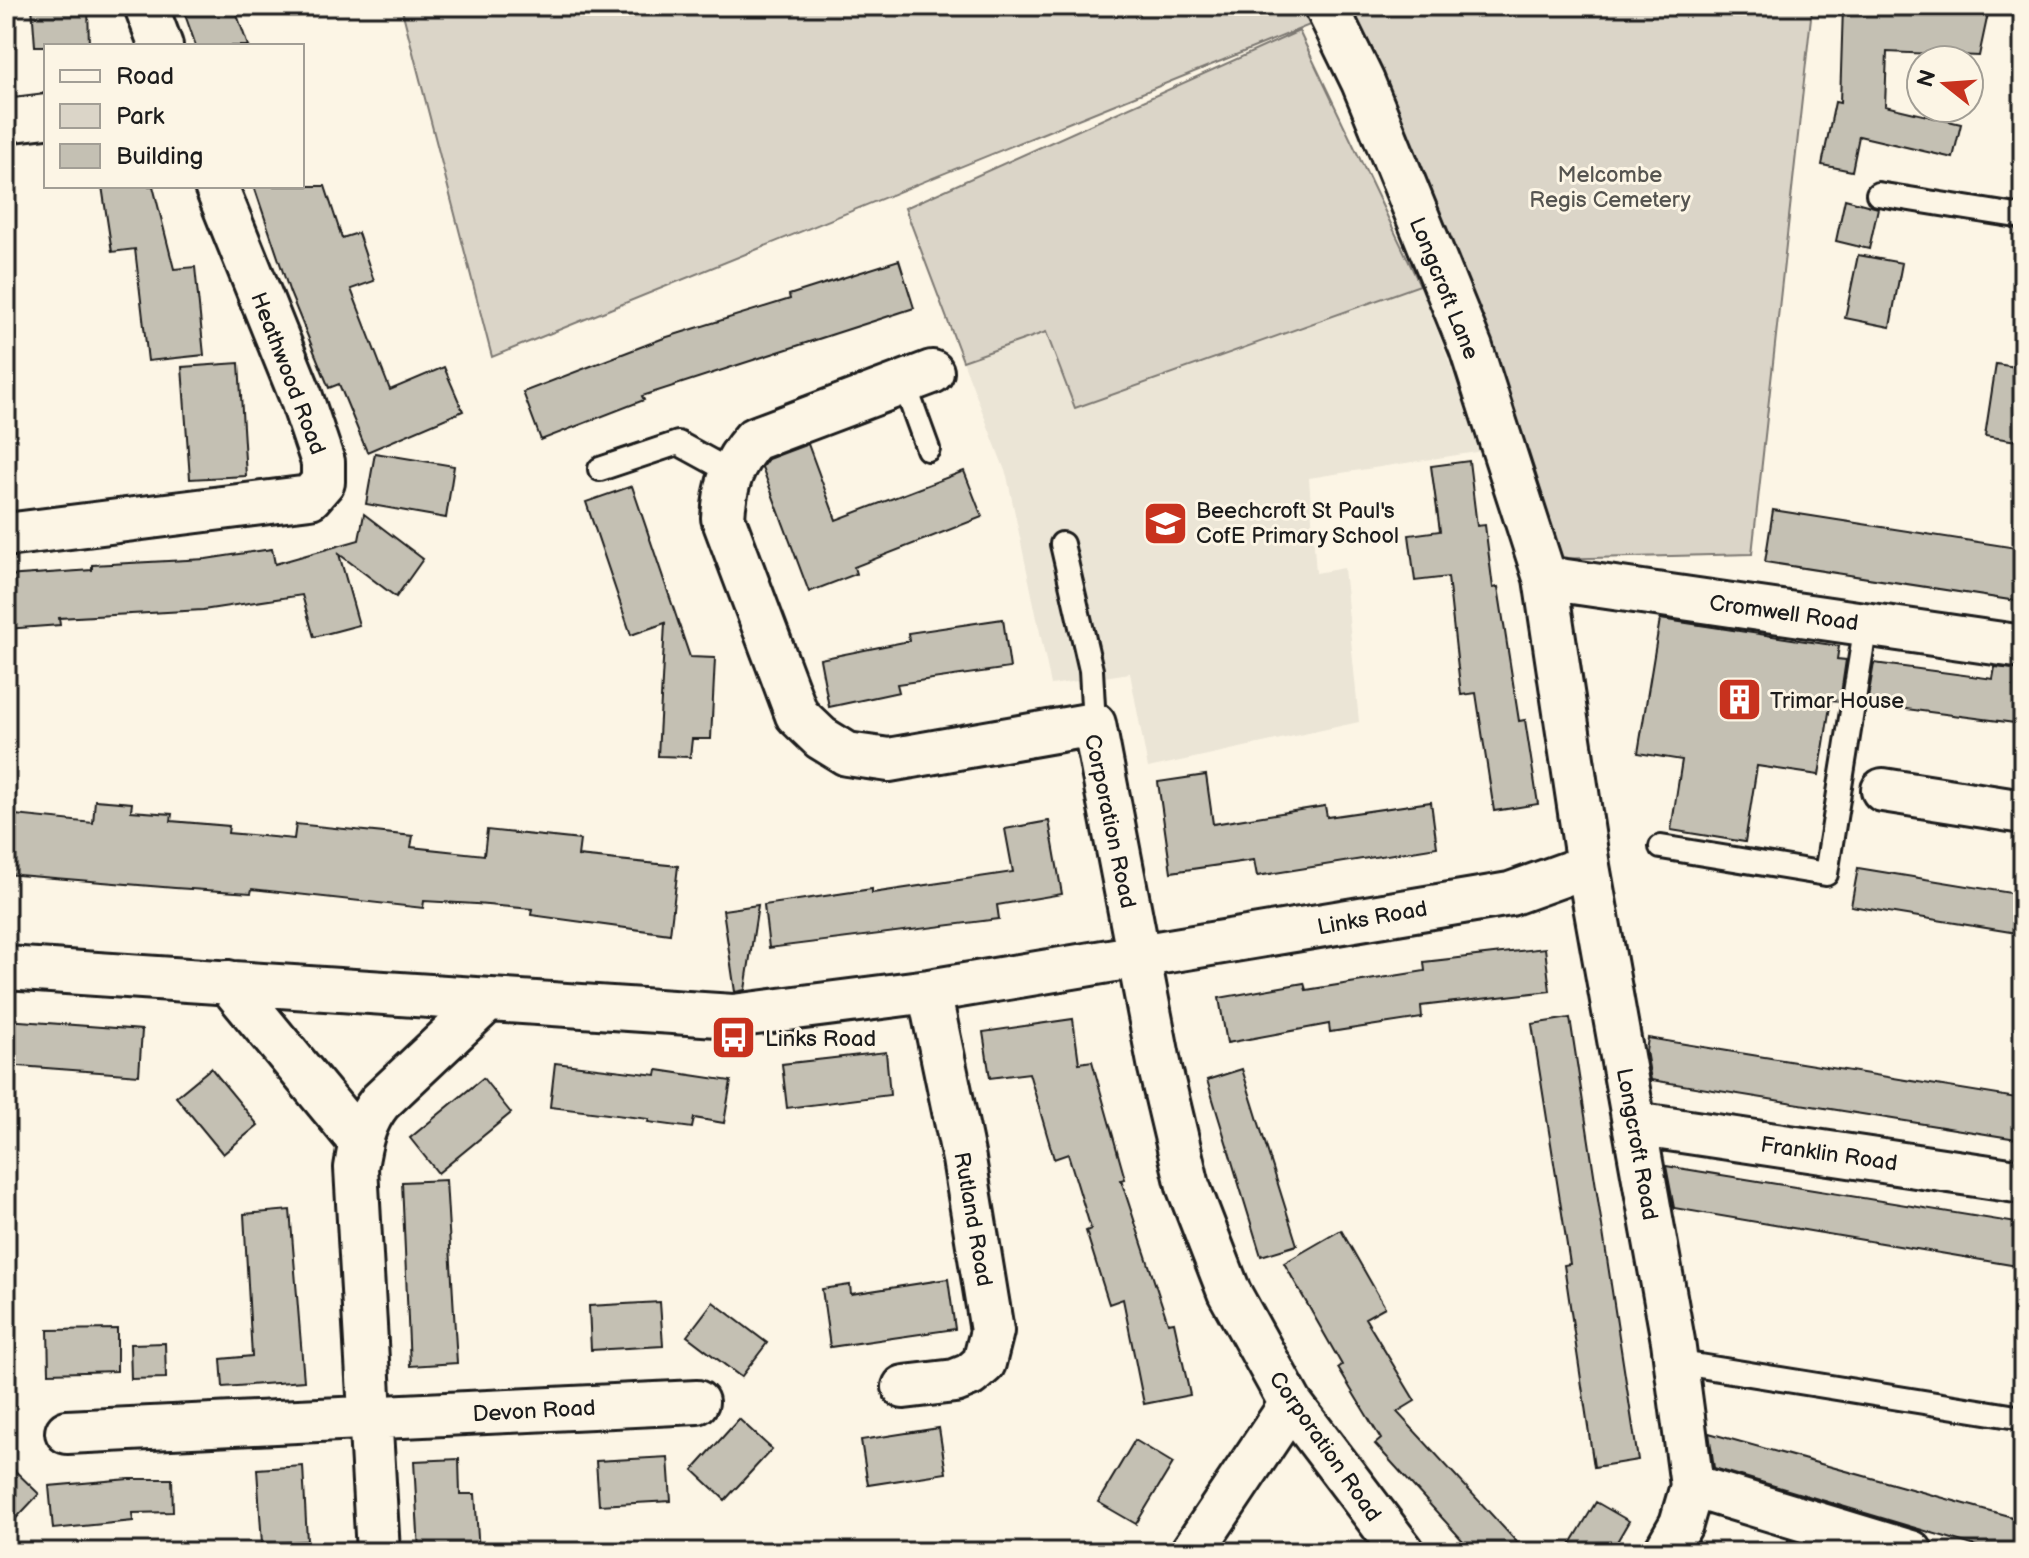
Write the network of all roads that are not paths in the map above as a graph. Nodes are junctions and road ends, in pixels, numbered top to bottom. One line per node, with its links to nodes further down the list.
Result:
1 (146, 6): 3 (street)
2 (1326, 6): 15 (street, Longcroft Lane)
3 (160, 44)
4 (44, 116): 5 (street)
5 (6, 121)
6 (217, 188): 13 (street, Heathwood Road)
7 (1878, 194): 8 (lane)
8 (2023, 217)
9 (918, 378): 10 (lane); 12 (street, Corporation Road)
10 (928, 449)
11 (600, 469): 12 (lane)
12 (731, 472): 18 (street, Corporation Road)
13 (6, 535)
14 (1062, 544): 18 (lane)
15 (1545, 578): 16 (street, Cromwell Road); 22 (street, Longcroft Road)
16 (1866, 624): 17 (street, Cromwell Road); 21 (lane)
17 (2023, 647)
18 (1094, 724): 23 (street, Corporation Road)
19 (1883, 790): 20 (street)
20 (2023, 812)
21 (1661, 847)
22 (1588, 866): 23 (street, Links Road); 28 (street, Longcroft Road)
23 (1140, 957): 26 (street, Links Road); 34 (street, Corporation Road)
24 (6, 968): 25 (street, Links Road)
25 (228, 982): 27 (street, Links Road); 29 (street)
26 (929, 991): 27 (street, Links Road); 32 (street, Rutland Road)
27 (487, 1001): 29 (street)
28 (1635, 1124): 30 (street, Franklin Road); 31 (street, Longcroft Road)
29 (360, 1142): 35 (street)
30 (2023, 1182)
31 (1675, 1362): 36 (lane); 38 (street, Longcroft Road)
32 (904, 1387)
33 (697, 1402): 35 (street, Devon Road)
34 (1291, 1404): 40 (street); 41 (street, Corporation Road)
35 (372, 1418): 37 (street, Devon Road); 39 (street)
36 (2023, 1418)
37 (67, 1432)
38 (1692, 1486): 42 (street); 43 (street)
39 (378, 1552)
40 (1192, 1552)
41 (1403, 1552)
42 (1665, 1552)
43 (1911, 1552)

